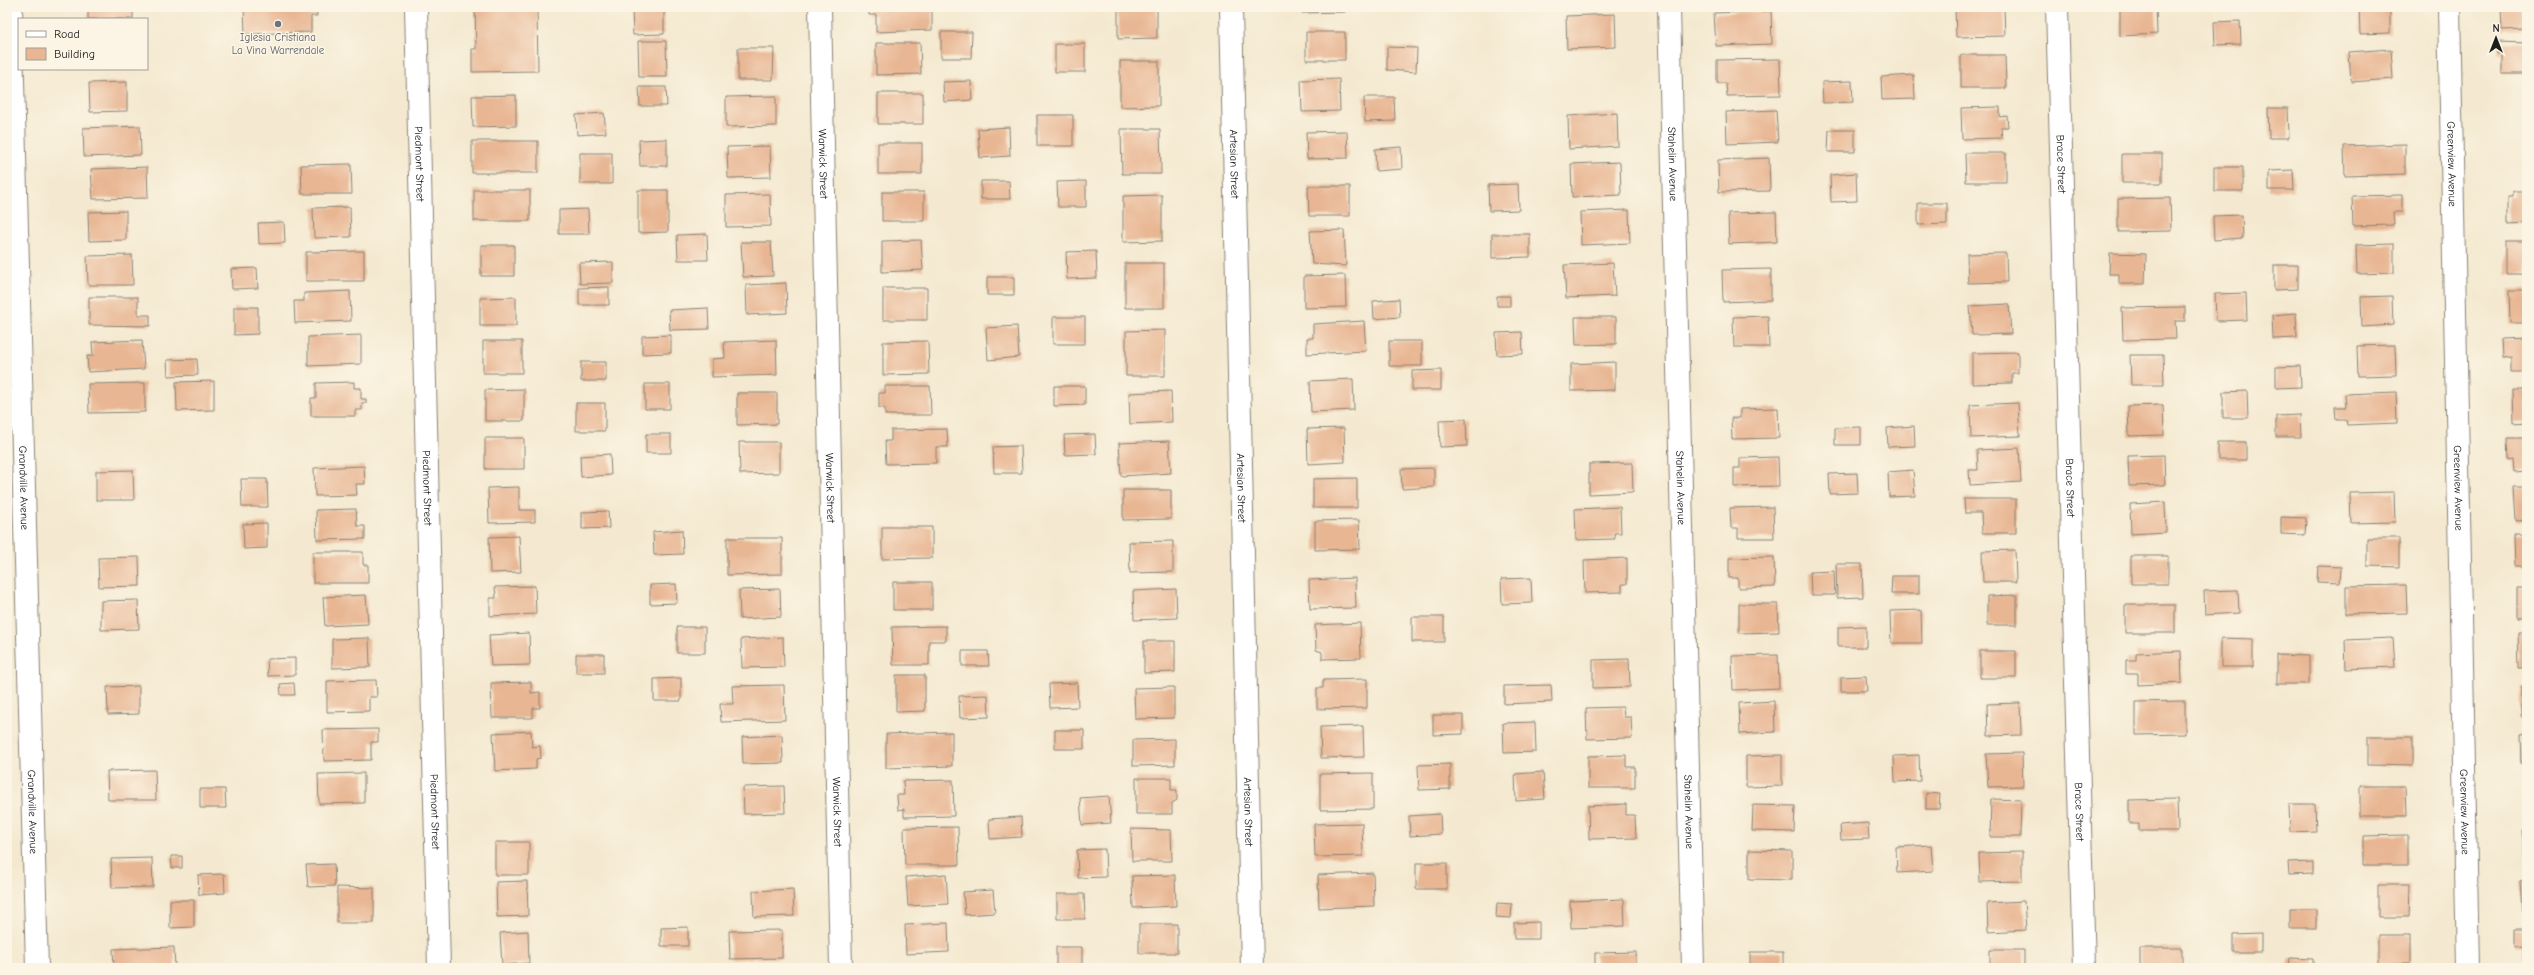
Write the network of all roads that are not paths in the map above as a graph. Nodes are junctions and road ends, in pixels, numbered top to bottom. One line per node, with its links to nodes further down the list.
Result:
1 (11, 7): 8 (street, Grandville Avenue)
2 (416, 7): 9 (street, Piedmont Street)
3 (820, 7): 10 (street, Warwick Street)
4 (1231, 7): 11 (street, Artesian Street)
5 (1668, 7): 12 (street, Stahelin Avenue)
6 (2058, 7): 13 (street, Brace Street)
7 (2449, 7): 14 (street, Greenview Avenue)
8 (37, 968)
9 (439, 968)
10 (841, 968)
11 (1252, 968)
12 (1693, 968)
13 (2084, 968)
14 (2468, 968)

